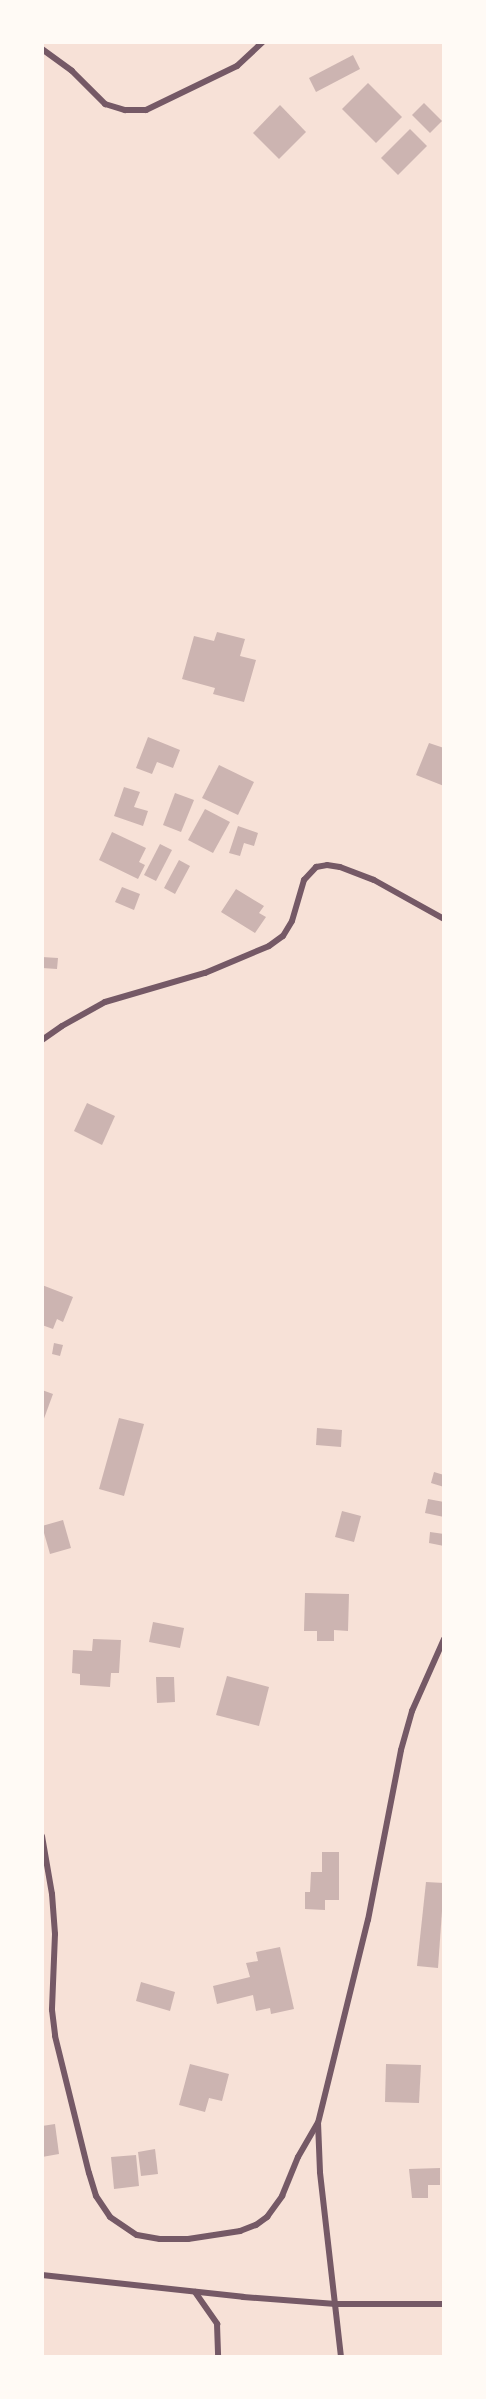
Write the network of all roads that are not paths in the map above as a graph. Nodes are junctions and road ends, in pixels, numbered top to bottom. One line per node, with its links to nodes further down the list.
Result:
1 (263, 42): 2 (street)
2 (42, 49)
3 (444, 919): 4 (street)
4 (42, 1040)
5 (444, 1639): 7 (street)
6 (42, 1836): 7 (street)
7 (318, 2122): 10 (street)
8 (42, 2275): 9 (street)
9 (195, 2292): 10 (street); 12 (street)
10 (336, 2304): 11 (street); 13 (street)
11 (444, 2304)
12 (218, 2357)
13 (341, 2357)

